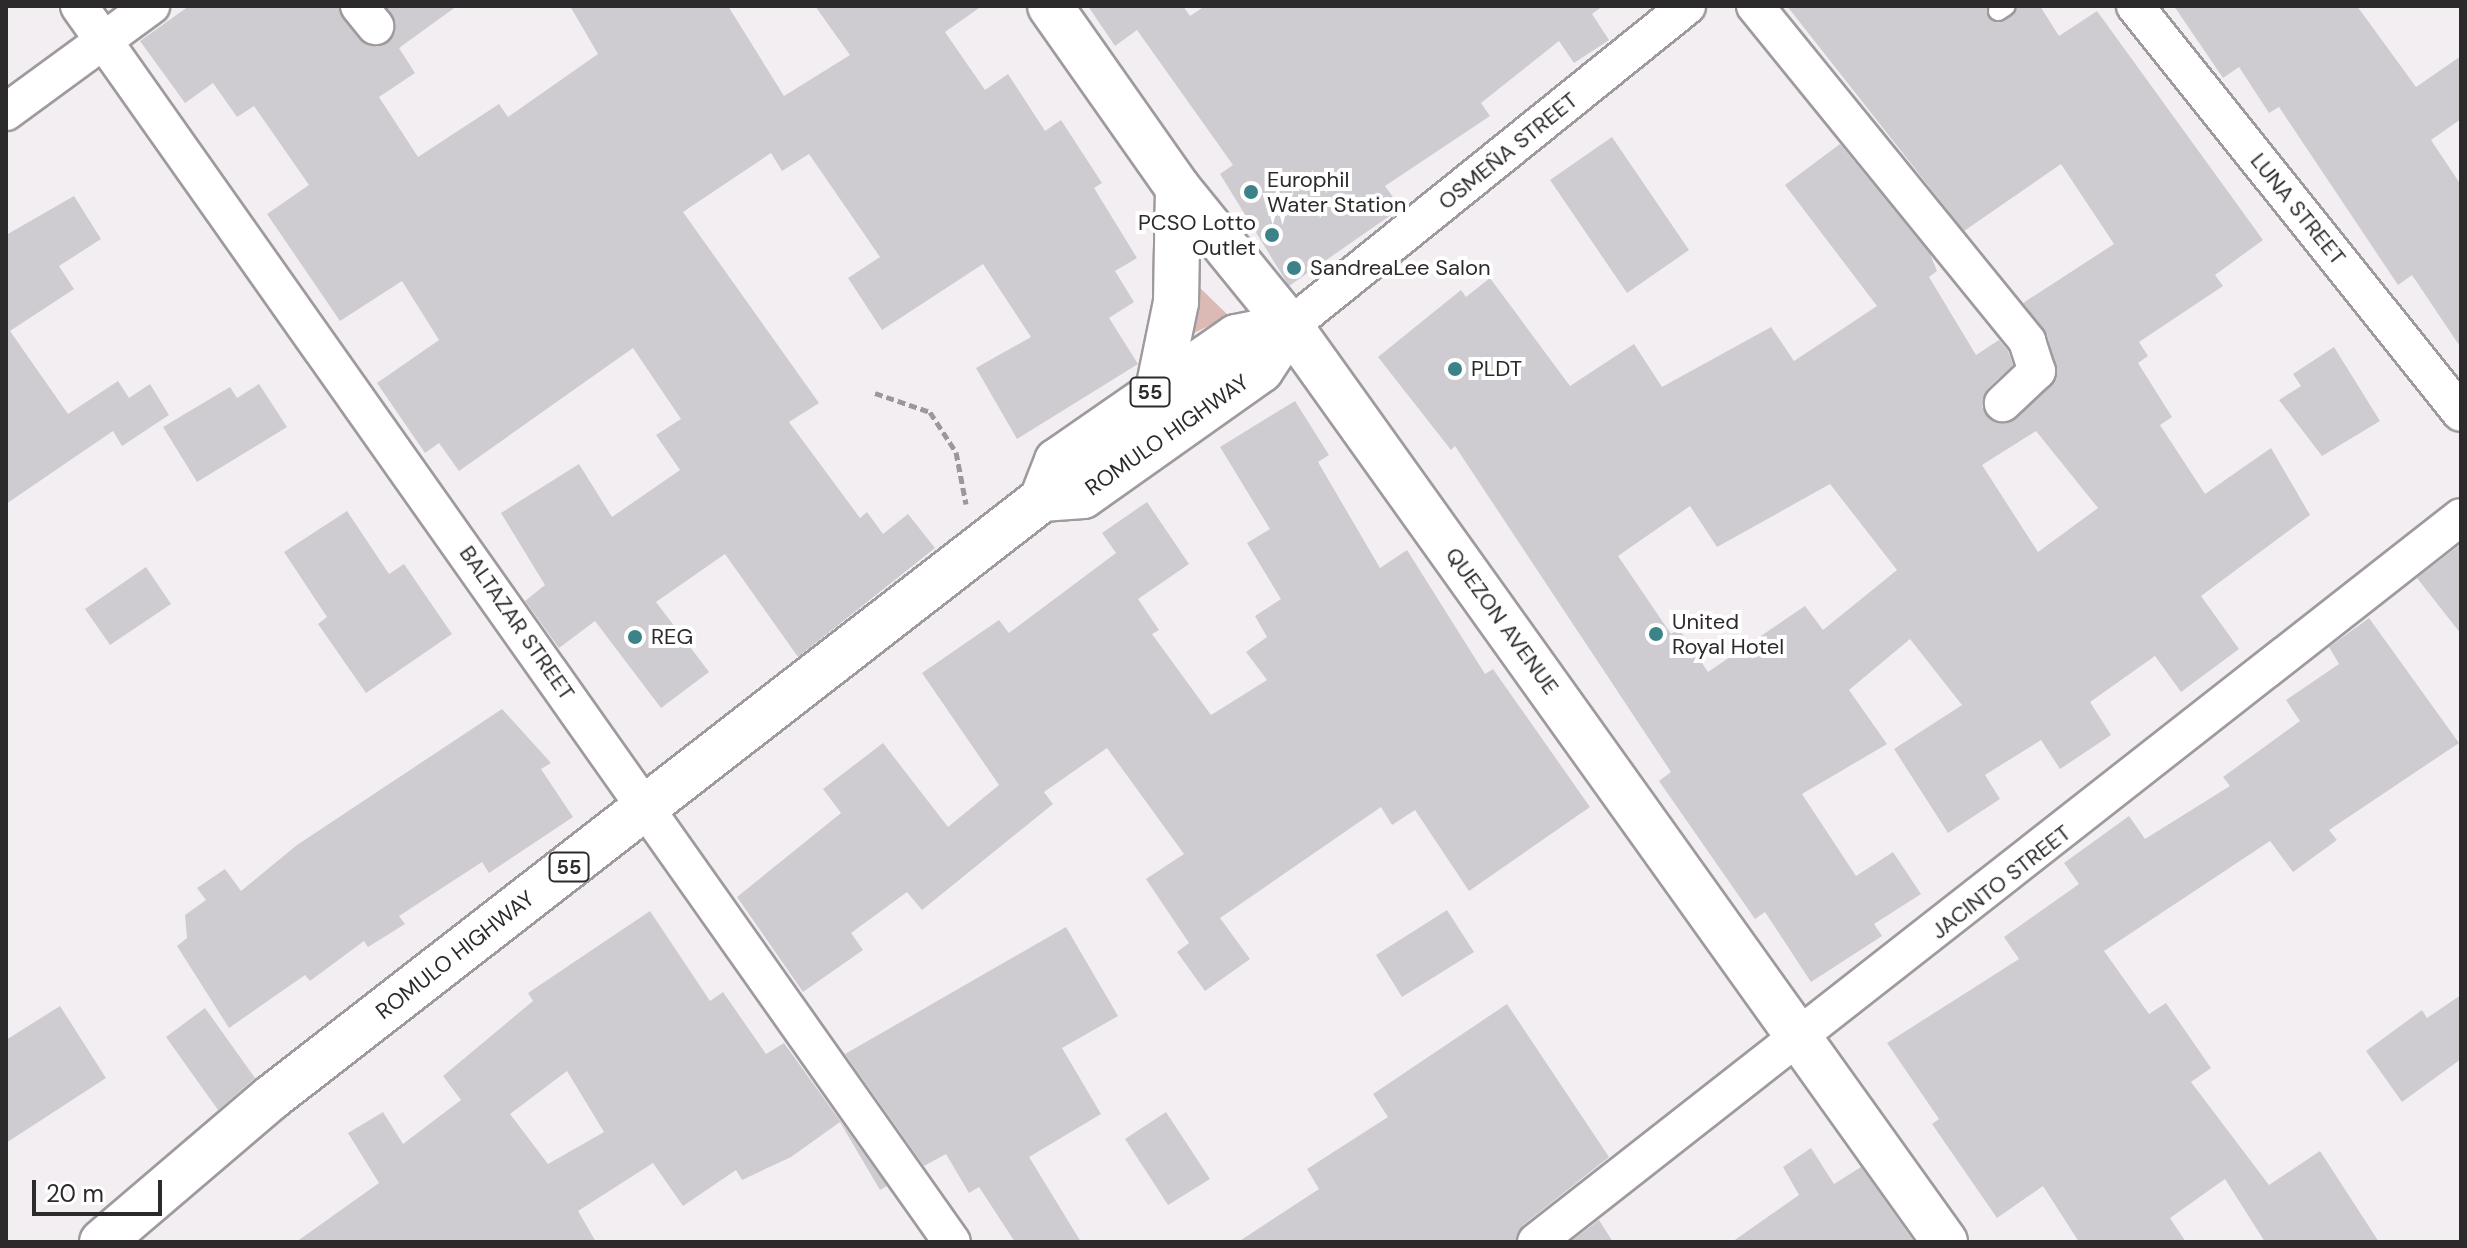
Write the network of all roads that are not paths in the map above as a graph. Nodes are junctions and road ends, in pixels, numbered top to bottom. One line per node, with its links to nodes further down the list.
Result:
1 (79, 6): 7 (street, BALTAZAR STREET)
2 (151, 6): 7 (street)
3 (1050, 6): 9 (main road, QUEZON AVENUE)
4 (1687, 6): 10 (street, OSMEÑA STREET)
5 (1755, 6): 12 (street)
6 (2135, 6): 13 (street, LUNA STREET)
7 (103, 41): 8 (street); 16 (street, BALTAZAR STREET)
8 (6, 112)
9 (1178, 188): 10 (main road, QUEZON AVENUE); 11 (main road, 55)
10 (1290, 326): 11 (main road, ROMULO HIGHWAY / 55); 14 (main road, ROMULO HIGHWAY / 55); 17 (main road, QUEZON AVENUE)
11 (1159, 385): 14 (main road, ROMULO HIGHWAY / 55)
12 (2003, 403)
13 (2461, 413)
14 (1042, 499): 16 (main road, ROMULO HIGHWAY / 55)
15 (2461, 517): 17 (street, JACINTO STREET)
16 (647, 806): 18 (main road, ROMULO HIGHWAY / 55); 19 (street, BALTAZAR STREET)
17 (1801, 1041): 20 (street, JACINTO STREET); 21 (main road, QUEZON AVENUE)
18 (102, 1242)
19 (952, 1242)
20 (1536, 1242)
21 (1945, 1242)

